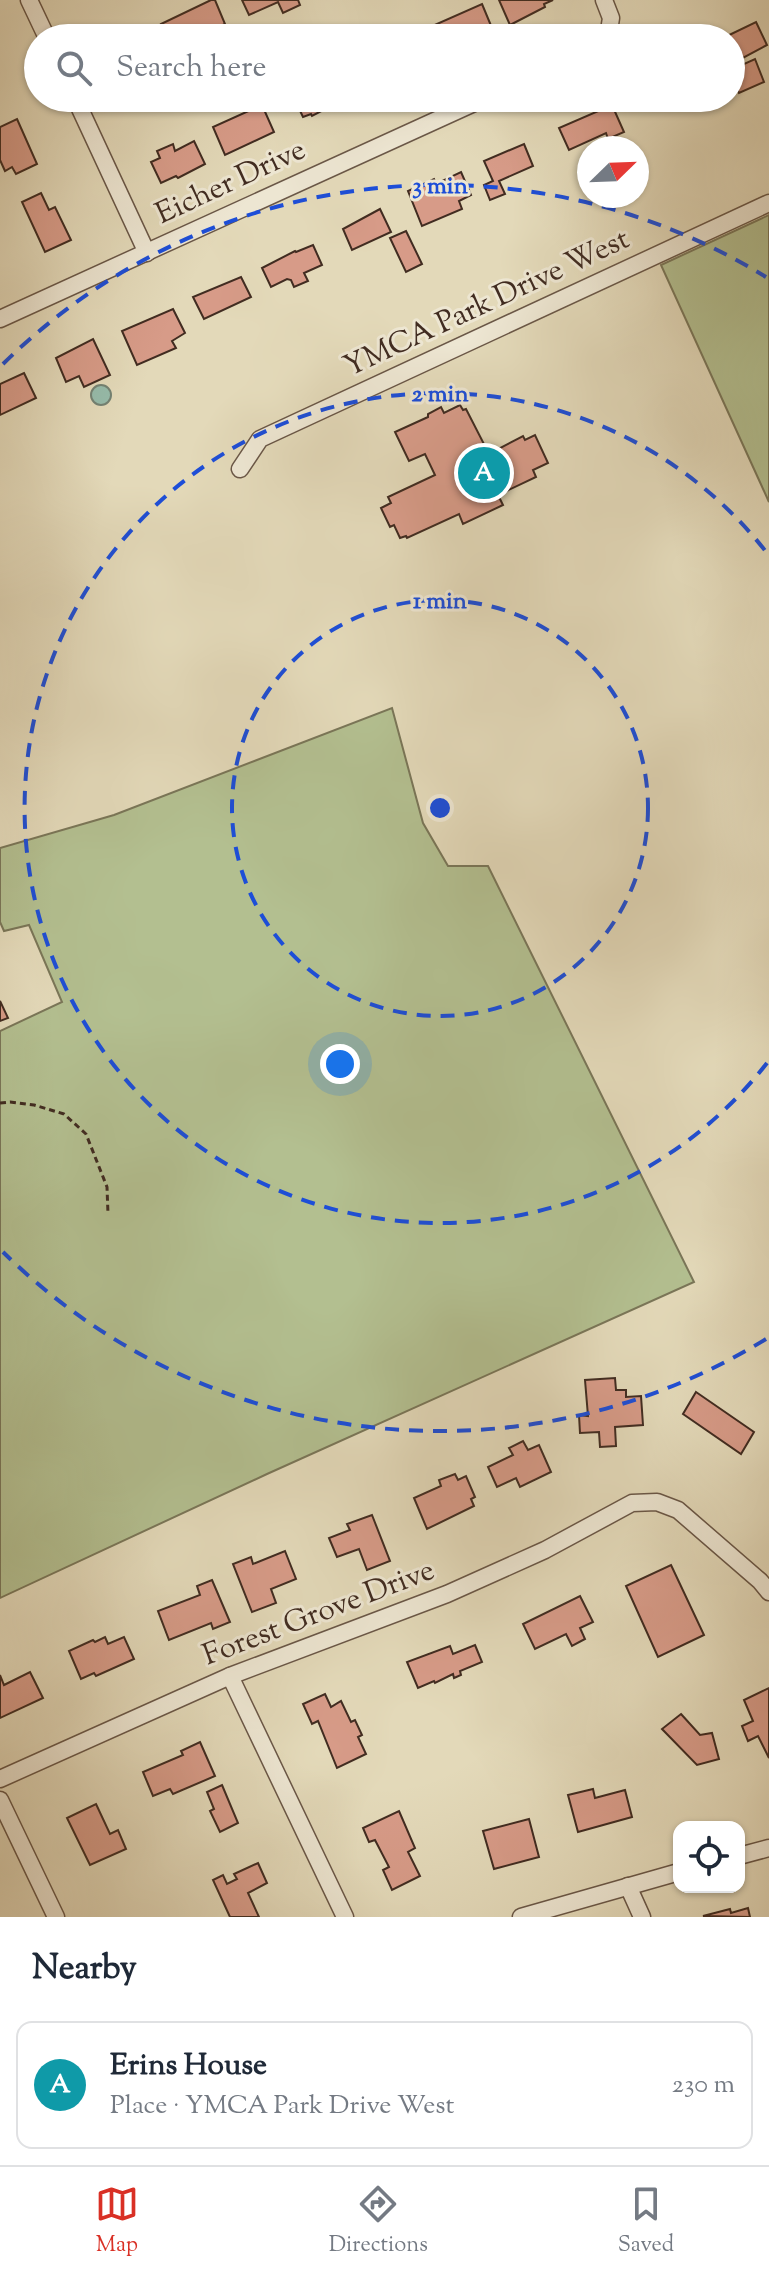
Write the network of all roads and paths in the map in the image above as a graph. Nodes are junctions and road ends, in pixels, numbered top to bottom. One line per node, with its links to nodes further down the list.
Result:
1 (29, 0): 3 (street)
2 (604, 0): 4 (street)
3 (40, 24)
4 (610, 24)
5 (82, 112): 8 (street)
6 (454, 112): 8 (street, Eicher Drive)
7 (769, 203): 10 (street, YMCA Park Drive West)
8 (147, 253): 9 (street, Eicher Drive)
9 (0, 319)
10 (240, 469)
11 (0, 1103): 12 (path)
12 (108, 1214)
13 (769, 1592): 14 (street, Forest Grove Drive)
14 (230, 1676): 15 (street, Forest Grove Drive); 22 (street)
15 (0, 1779)
16 (0, 1800): 21 (street)
17 (769, 1848): 18 (street)
18 (745, 1854)
19 (673, 1874): 20 (street)
20 (628, 1886): 23 (street); 24 (street)
21 (56, 1917)
22 (345, 1917)
23 (521, 1917)
24 (642, 1917)

